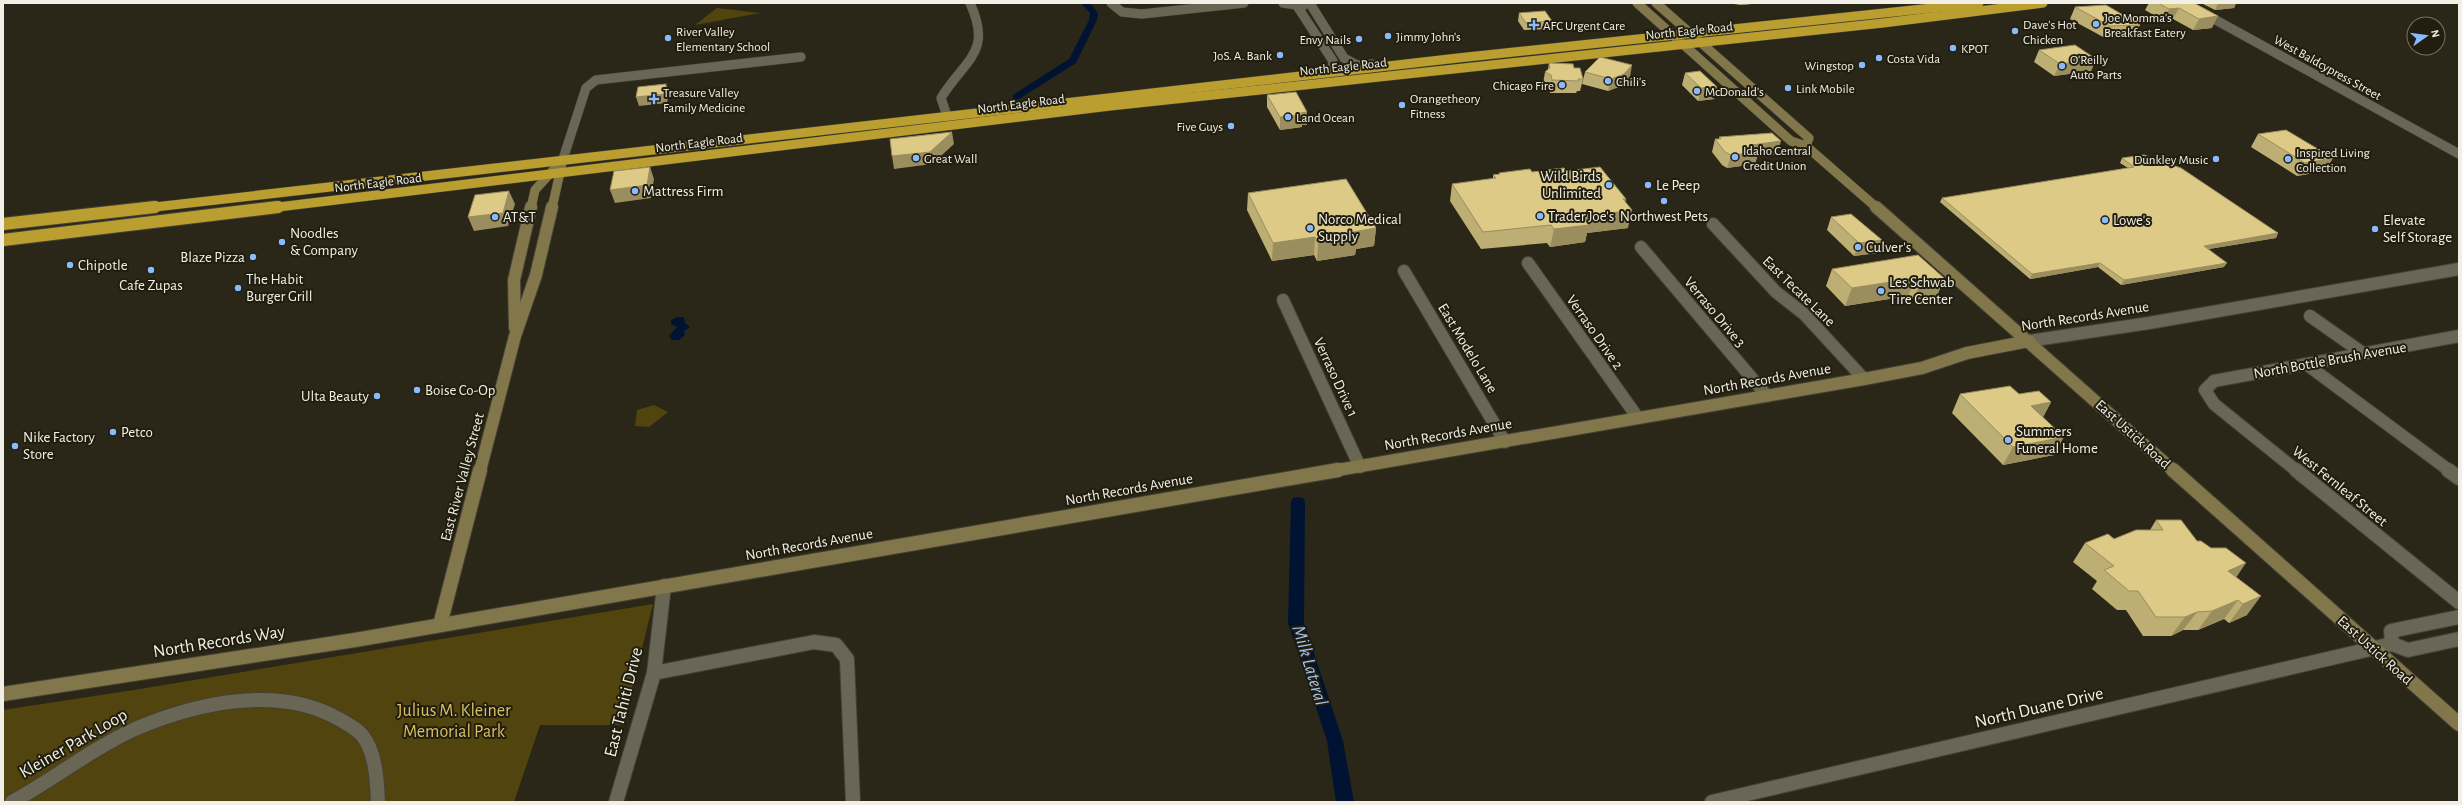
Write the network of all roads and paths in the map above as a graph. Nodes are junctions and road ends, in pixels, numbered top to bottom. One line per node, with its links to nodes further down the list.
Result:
1 (970, 3): 22 (street)
2 (1111, 3): 3 (street)
3 (1244, 3)
4 (1283, 3): 11 (street)
5 (1637, 3): 13 (street)
6 (1656, 3): 12 (street)
7 (1979, 3): 12 (highway, North Eagle Road)
8 (2043, 3): 14 (highway, North Eagle Road)
9 (2185, 3): 24 (street, West Baldcypress Street)
10 (1313, 4): 11 (street); 17 (street)
11 (1297, 6): 18 (street)
12 (1691, 34): 13 (highway, North Eagle Road); 14 (street)
13 (1673, 36): 15 (street, East Ustick Road); 17 (highway, North Eagle Road)
14 (1701, 43): 15 (highway, North Eagle Road); 23 (street, East Ustick Road)
15 (1683, 44): 20 (highway, North Eagle Road); 23 (street, East Ustick Road)
16 (801, 57): 25 (street, East River Valley Street)
17 (1458, 58): 18 (highway, North Eagle Road)
18 (1328, 73): 19 (highway, North Eagle Road); 20 (highway)
19 (1243, 82): 21 (highway); 22 (highway, North Eagle Road)
20 (1261, 89): 21 (highway, North Eagle Road)
21 (1110, 106): 26 (highway, North Eagle Road)
22 (947, 116): 25 (highway, North Eagle Road)
23 (1806, 146): 41 (street, East Ustick Road)
24 (2459, 154)
25 (563, 158): 26 (street, East River Valley Street); 27 (street, East River Valley Street); 28 (highway, North Eagle Road)
26 (560, 174): 27 (highway, North Eagle Road); 39 (street, East River Valley Street)
27 (548, 175): 32 (highway, North Eagle Road); 39 (street, East River Valley Street)
28 (204, 200): 29 (highway, North Eagle Road); 31 (highway)
29 (3, 224)
30 (1713, 224): 44 (street, East Tecate Lane)
31 (3, 231)
32 (3, 240)
33 (1641, 247): 46 (street, Verraso Drive 3)
34 (1528, 263): 47 (street, Verraso Drive 2)
35 (2459, 269): 41 (street, North Records Avenue)
36 (1404, 270): 48 (street, East Modelo Lane)
37 (1282, 300): 49 (street, Verraso Drive 1)
38 (2310, 316): 42 (street)
39 (515, 336): 54 (street, East River Valley Street)
40 (2457, 339): 42 (street, North Bottle Brush Avenue)
41 (2029, 341): 44 (street, North Records Avenue); 57 (street, East Ustick Road)
42 (2364, 354): 43 (street, North Bottle Brush Avenue)
43 (2306, 364): 45 (street, North Bottle Brush Avenue); 50 (street)
44 (1864, 380): 46 (street, North Records Avenue)
45 (2206, 390): 52 (street, West Fernleaf Street)
46 (1767, 396): 47 (street, North Records Avenue)
47 (1638, 418): 48 (street, North Records Avenue)
48 (1505, 442): 49 (street, North Records Avenue)
49 (1360, 467): 51 (street, North Records Avenue)
50 (2459, 478)
51 (664, 586): 54 (street, North Records Avenue); 58 (street, East Tahiti Drive)
52 (2459, 602)
53 (2459, 617): 56 (street)
54 (440, 625): 59 (street, North Records Way)
55 (2459, 639): 56 (street)
56 (2392, 644): 57 (street, North Duane Drive)
57 (2374, 648): 60 (street, East Ustick Road); 65 (street, North Duane Drive)
58 (654, 673): 63 (street, East Tahiti Drive); 64 (street)
59 (3, 694)
60 (2459, 724)
61 (13, 802): 62 (street, Kleiner Park Loop)
62 (378, 802)
63 (616, 802)
64 (853, 802)
65 (1712, 802)

